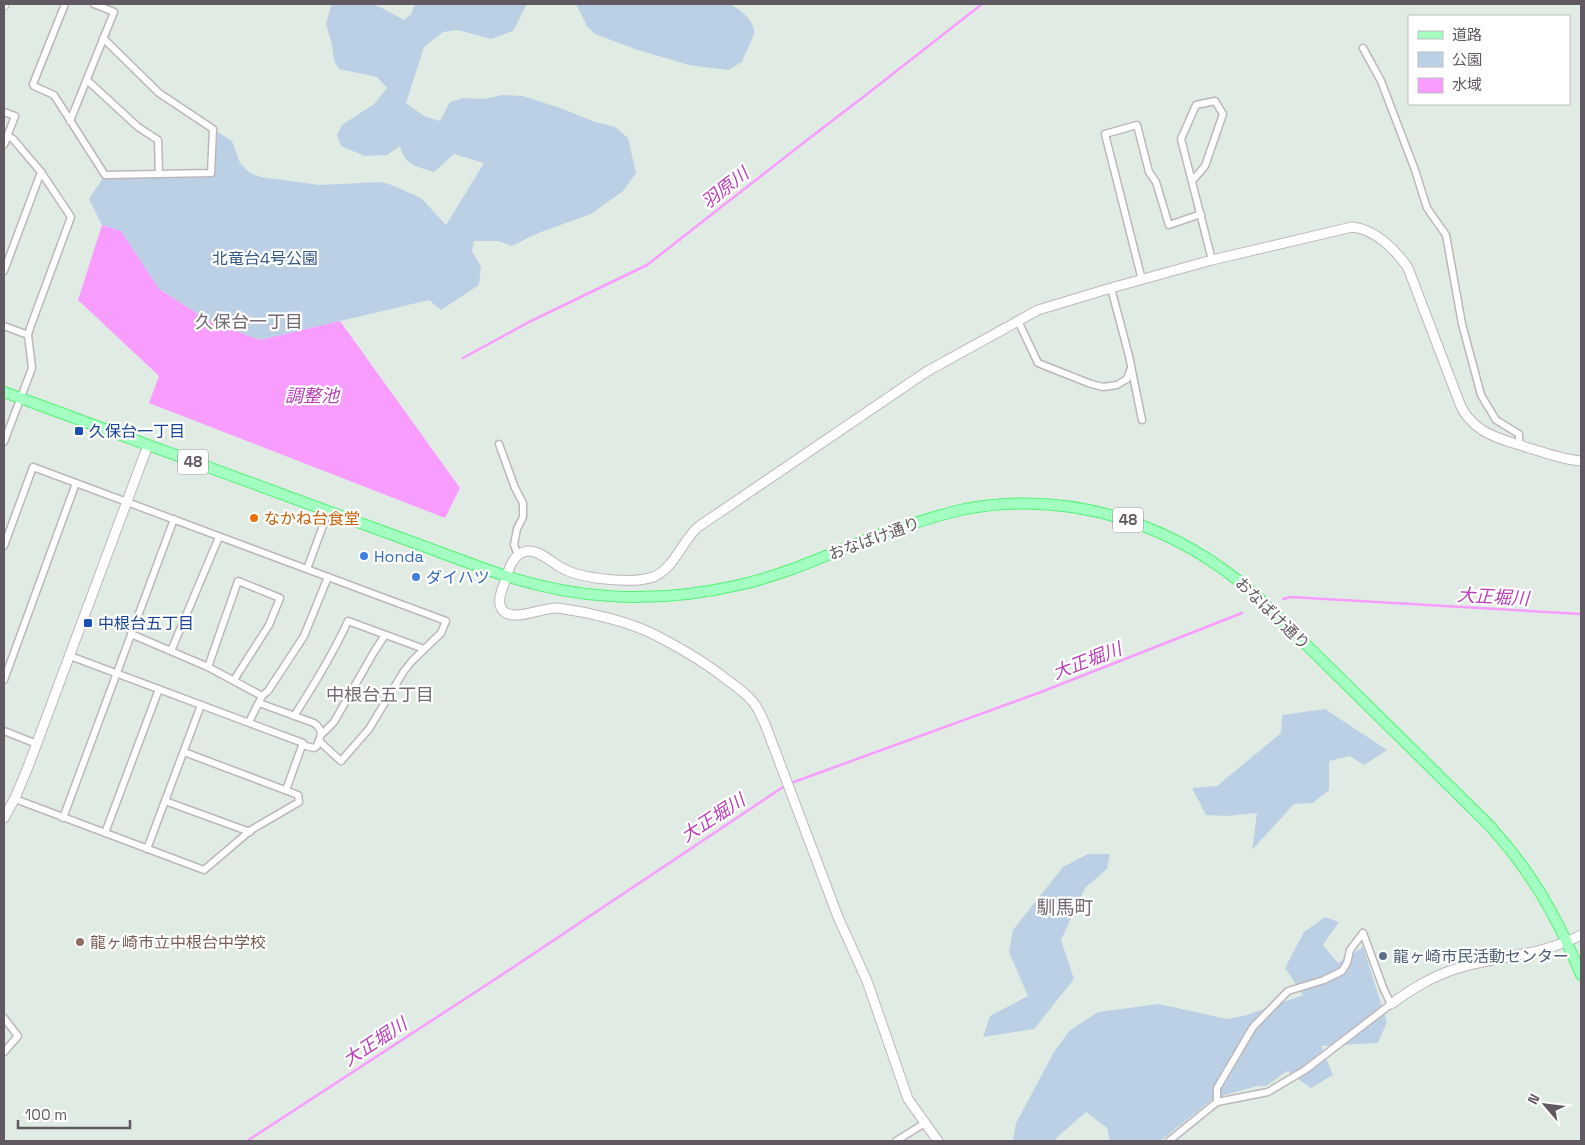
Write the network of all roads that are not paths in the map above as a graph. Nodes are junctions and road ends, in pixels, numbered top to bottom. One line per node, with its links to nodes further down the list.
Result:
1 (65, 4): 7 (street)
2 (94, 4): 3 (street)
3 (103, 38): 5 (street); 11 (street)
4 (1362, 48): 27 (street)
5 (86, 80): 7 (street); 11 (street)
6 (4, 112): 8 (street)
7 (70, 121): 11 (street)
8 (7, 136): 9 (street); 10 (street)
9 (4, 145)
10 (41, 172): 15 (street); 20 (street)
11 (159, 174)
12 (1192, 181): 12 (street); 13 (street)
13 (1200, 214): 14 (street); 16 (street)
14 (1212, 260): 16 (street); 27 (street)
15 (4, 271)
16 (1142, 280): 17 (street)
17 (1112, 288): 18 (street); 21 (street)
18 (1018, 321): 21 (street); 36 (street)
19 (4, 326): 20 (street)
20 (28, 335): 23 (street)
21 (1131, 368): 24 (street)
22 (4, 392): 23 (main road, おなばけ通り / 48)
23 (20, 398): 25 (street); 28 (main road, おなばけ通り / 48)
24 (1142, 420)
25 (4, 442)
26 (500, 444): 36 (street)
27 (1518, 444): 29 (street)
28 (148, 445): 31 (street); 32 (main road, おなばけ通り / 48)
29 (1581, 461)
30 (76, 483): 31 (street); 35 (street); 47 (street)
31 (127, 502): 33 (street); 44 (street)
32 (328, 512): 37 (street); 39 (main road, おなばけ通り / 48)
33 (174, 520): 34 (street); 40 (street)
34 (219, 536): 37 (street); 43 (street)
35 (4, 546)
36 (518, 555): 39 (street)
37 (307, 569): 38 (street)
38 (328, 577): 42 (street); 50 (street)
39 (506, 577): 70 (main road, おなばけ通り / 48); 76 (street)
40 (131, 634): 43 (street); 46 (street)
41 (386, 635): 42 (street); 53 (street); 56 (street)
42 (424, 649): 57 (street)
43 (171, 651): 45 (street)
44 (70, 656): 46 (street); 58 (street)
45 (208, 667): 48 (street); 48 (street)
46 (117, 673): 49 (street); 65 (street)
47 (4, 680)
48 (234, 680): 50 (street)
49 (159, 689): 52 (street); 67 (street)
50 (262, 696): 51 (street)
51 (259, 703): 53 (street); 54 (street)
52 (201, 705): 54 (street); 60 (street)
53 (294, 716): 56 (street)
54 (248, 722): 59 (street)
55 (4, 731): 58 (street)
56 (322, 734): 57 (street)
57 (319, 741): 59 (street)
58 (37, 744): 62 (street)
59 (302, 745): 61 (street)
60 (184, 752): 61 (street); 63 (street)
61 (286, 790): 66 (street)
62 (15, 799): 64 (street); 65 (street)
63 (165, 801): 66 (street); 68 (street)
64 (4, 818)
65 (63, 818): 67 (street)
66 (250, 832): 68 (street)
67 (105, 833): 68 (street)
68 (148, 849)
69 (1581, 935): 70 (street)
70 (1567, 942): 71 (main road, おなばけ通り / 48); 72 (street)
71 (1581, 976)
72 (1390, 1004): 75 (street); 75 (street)
73 (4, 1018): 74 (street)
74 (4, 1052)
75 (1217, 1102): 79 (street)
76 (925, 1123): 77 (street); 78 (street)
77 (896, 1141)
78 (938, 1141)
79 (1169, 1141)

